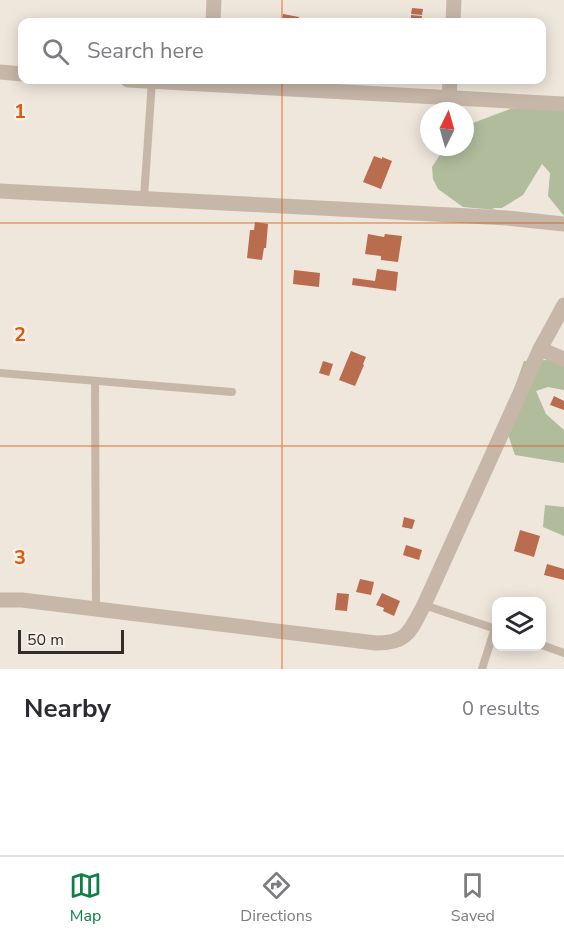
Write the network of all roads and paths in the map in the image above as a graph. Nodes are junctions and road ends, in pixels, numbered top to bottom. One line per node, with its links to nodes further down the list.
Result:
1 (214, 0): 3 (street)
2 (454, 0): 4 (street)
3 (213, 18)
4 (453, 18)
5 (0, 72): 6 (street)
6 (18, 74)
7 (152, 84): 13 (lane)
8 (239, 84): 10 (street)
9 (450, 84): 10 (street)
10 (449, 98): 11 (street)
11 (564, 104)
12 (0, 190): 13 (street)
13 (144, 198): 14 (street)
14 (564, 224)
15 (564, 305): 16 (street)
16 (540, 350): 17 (street); 22 (street)
17 (564, 359)
18 (0, 373): 19 (lane)
19 (95, 381): 20 (lane); 23 (lane)
20 (232, 392)
21 (0, 600): 23 (street)
22 (424, 605): 23 (street); 24 (lane)
23 (96, 609)
24 (492, 628)
25 (492, 640): 28 (lane)
26 (546, 646): 27 (lane)
27 (564, 653)
28 (482, 669)

